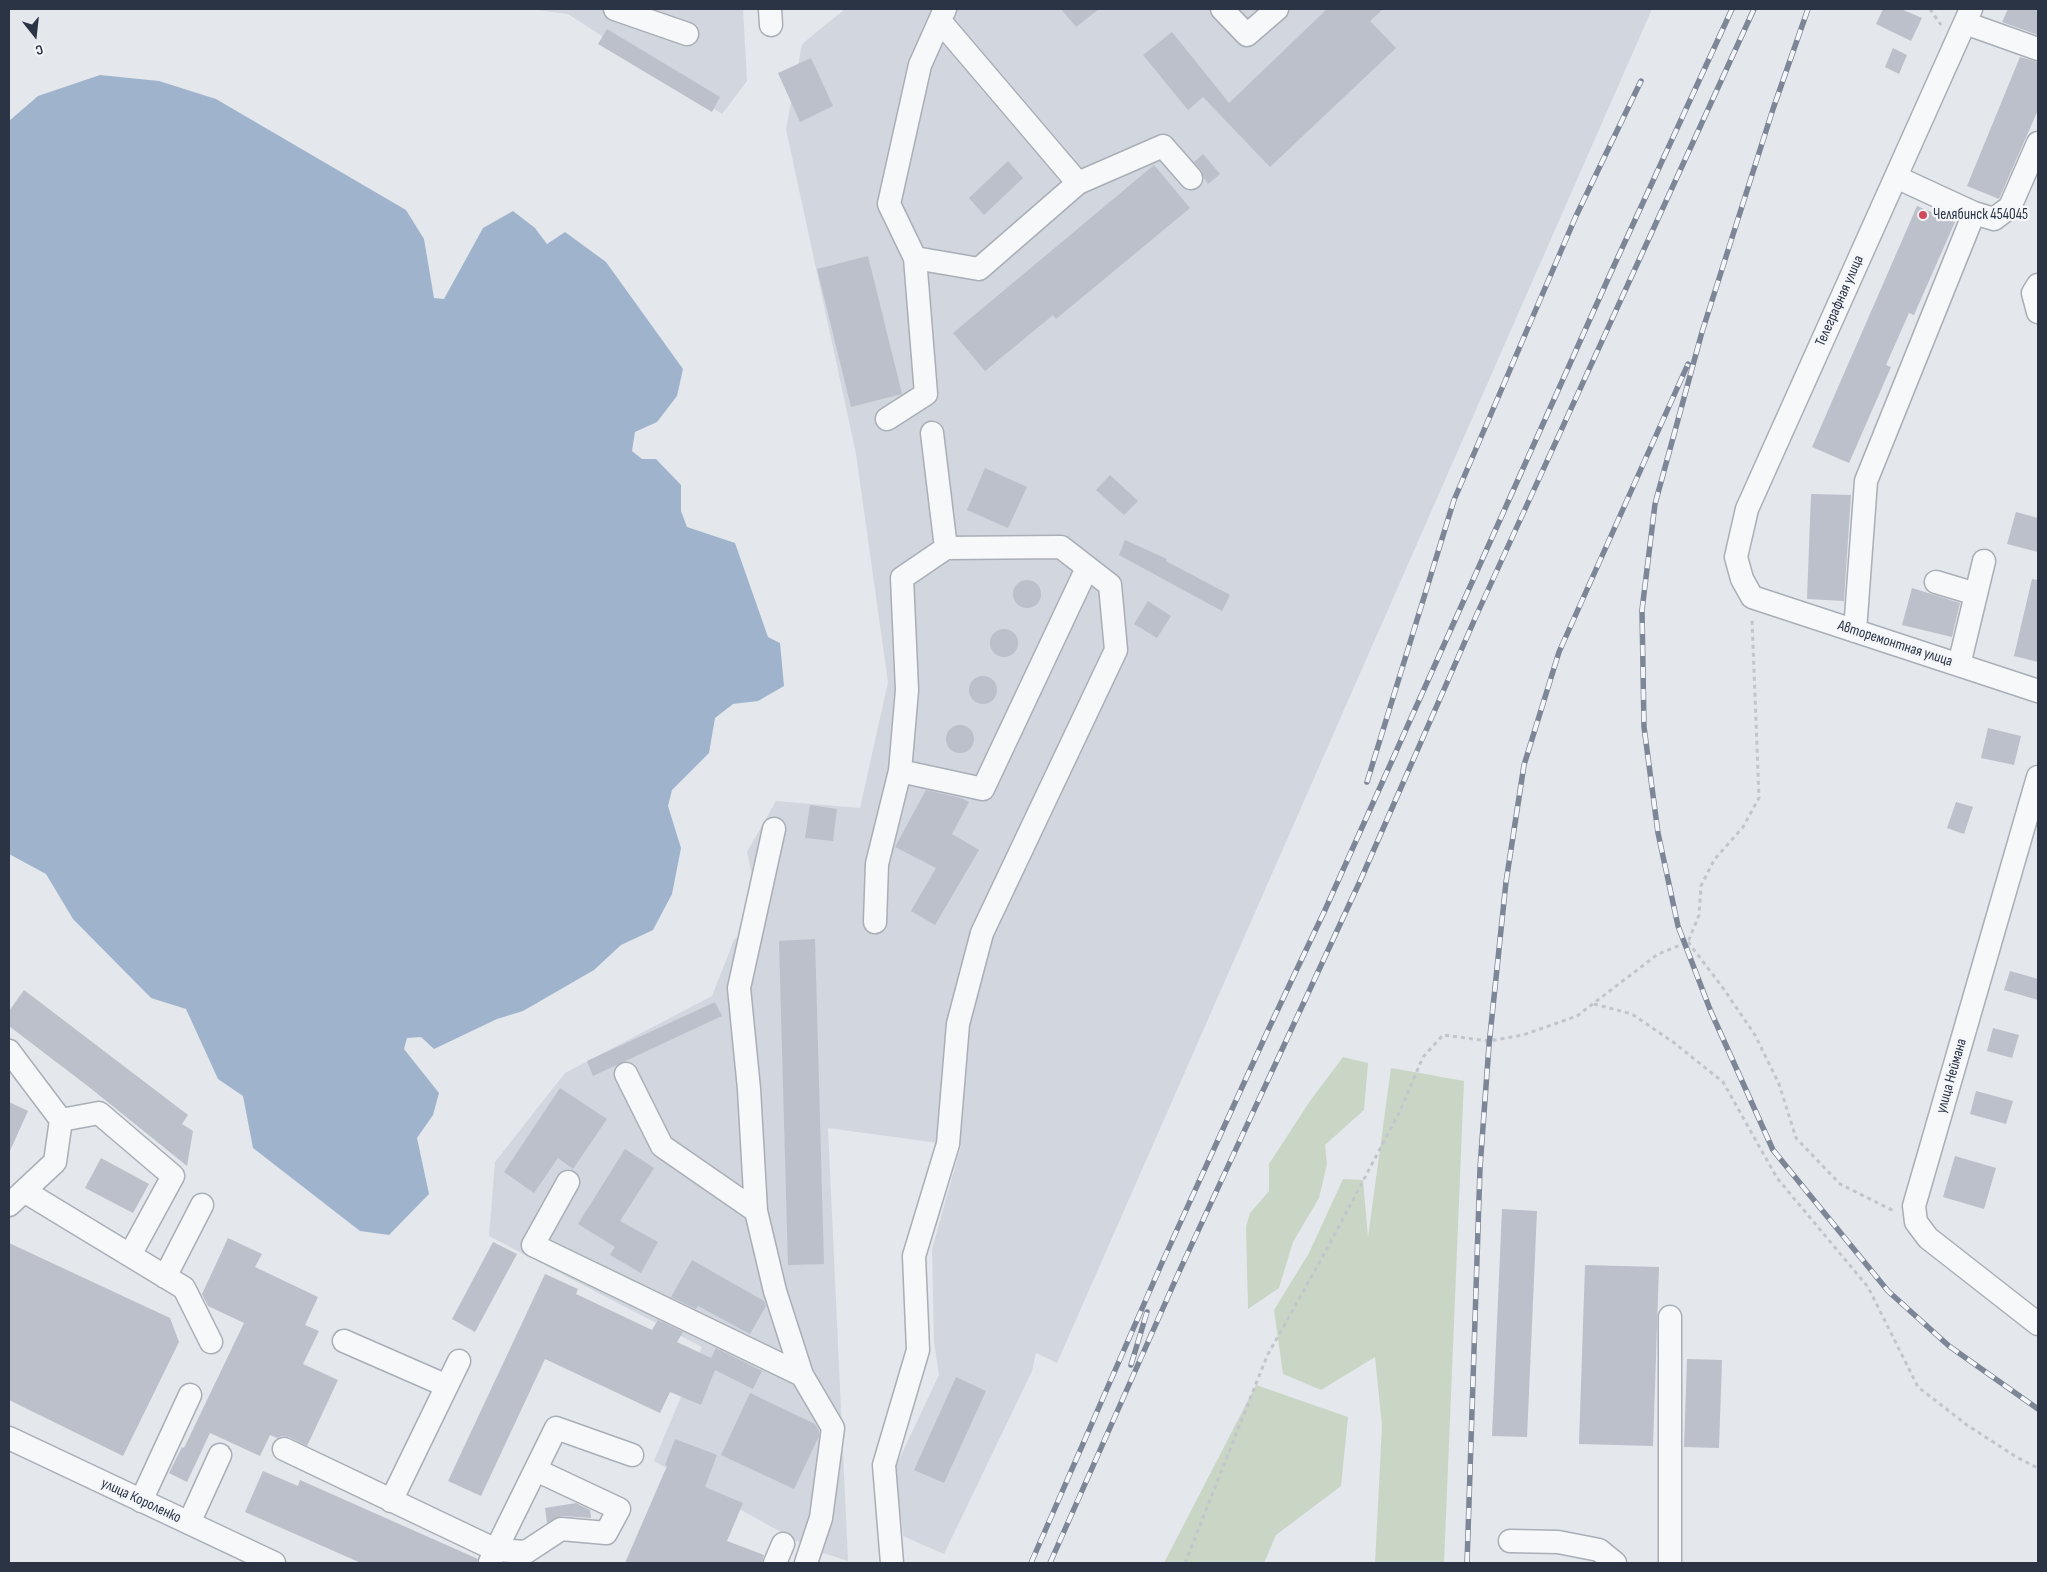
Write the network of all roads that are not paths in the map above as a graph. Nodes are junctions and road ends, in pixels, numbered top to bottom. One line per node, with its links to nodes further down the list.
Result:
1 (615, 9): 6 (street)
2 (1222, 9): 3 (street)
3 (1277, 9)
4 (942, 15): 11 (street); 13 (street)
5 (1968, 16): 7 (street); 9 (street, Телеграфная улица)
6 (687, 34)
7 (2038, 49)
8 (2038, 143): 12 (street)
9 (1896, 177): 12 (street); 23 (street, Телеграфная улица)
10 (1191, 178): 11 (street)
11 (1078, 183): 13 (street)
12 (1974, 213): 24 (street)
13 (915, 258): 16 (street)
14 (2038, 285): 15 (street)
15 (2038, 312)
16 (887, 419)
17 (932, 433): 18 (street)
18 (946, 548): 20 (street); 27 (street)
19 (1984, 561): 22 (street)
20 (1087, 568): 27 (street); 60 (street)
21 (1936, 582): 22 (street)
22 (1976, 594): 25 (street)
23 (1752, 597): 24 (street, Авторемонтная улица)
24 (1855, 631): 25 (street, Авторемонтная улица)
25 (1959, 665): 26 (street, Авторемонтная улица)
26 (2038, 691)
27 (900, 771): 30 (street)
28 (2038, 777): 41 (street, улица Неймана)
29 (774, 829): 37 (street)
30 (875, 922)
31 (9, 1051): 33 (street)
32 (626, 1074): 37 (street)
33 (61, 1120): 35 (street); 38 (street)
34 (568, 1182): 45 (street)
35 (16, 1198): 38 (street)
36 (202, 1205): 39 (street)
37 (756, 1212): 45 (street)
38 (130, 1255): 39 (street)
39 (165, 1277): 43 (street)
40 (1670, 1317): 62 (street)
41 (2038, 1324)
42 (344, 1341): 46 (street)
43 (211, 1342)
44 (459, 1361): 46 (street)
45 (802, 1375): 59 (street)
46 (447, 1386): 54 (street)
47 (190, 1395): 53 (street)
48 (9, 1438): 53 (street, улица Короленко)
49 (284, 1449): 54 (street)
50 (220, 1455): 55 (street)
51 (632, 1455): 52 (street)
52 (536, 1470): 57 (street); 57 (street)
53 (141, 1501): 55 (street, улица Короленко)
54 (391, 1501): 57 (street)
55 (189, 1523): 58 (street, улица Короленко)
56 (1510, 1542): 61 (street)
57 (493, 1557)
58 (274, 1563)
59 (806, 1563)
60 (892, 1563)
61 (1616, 1563)
62 (1670, 1563)

